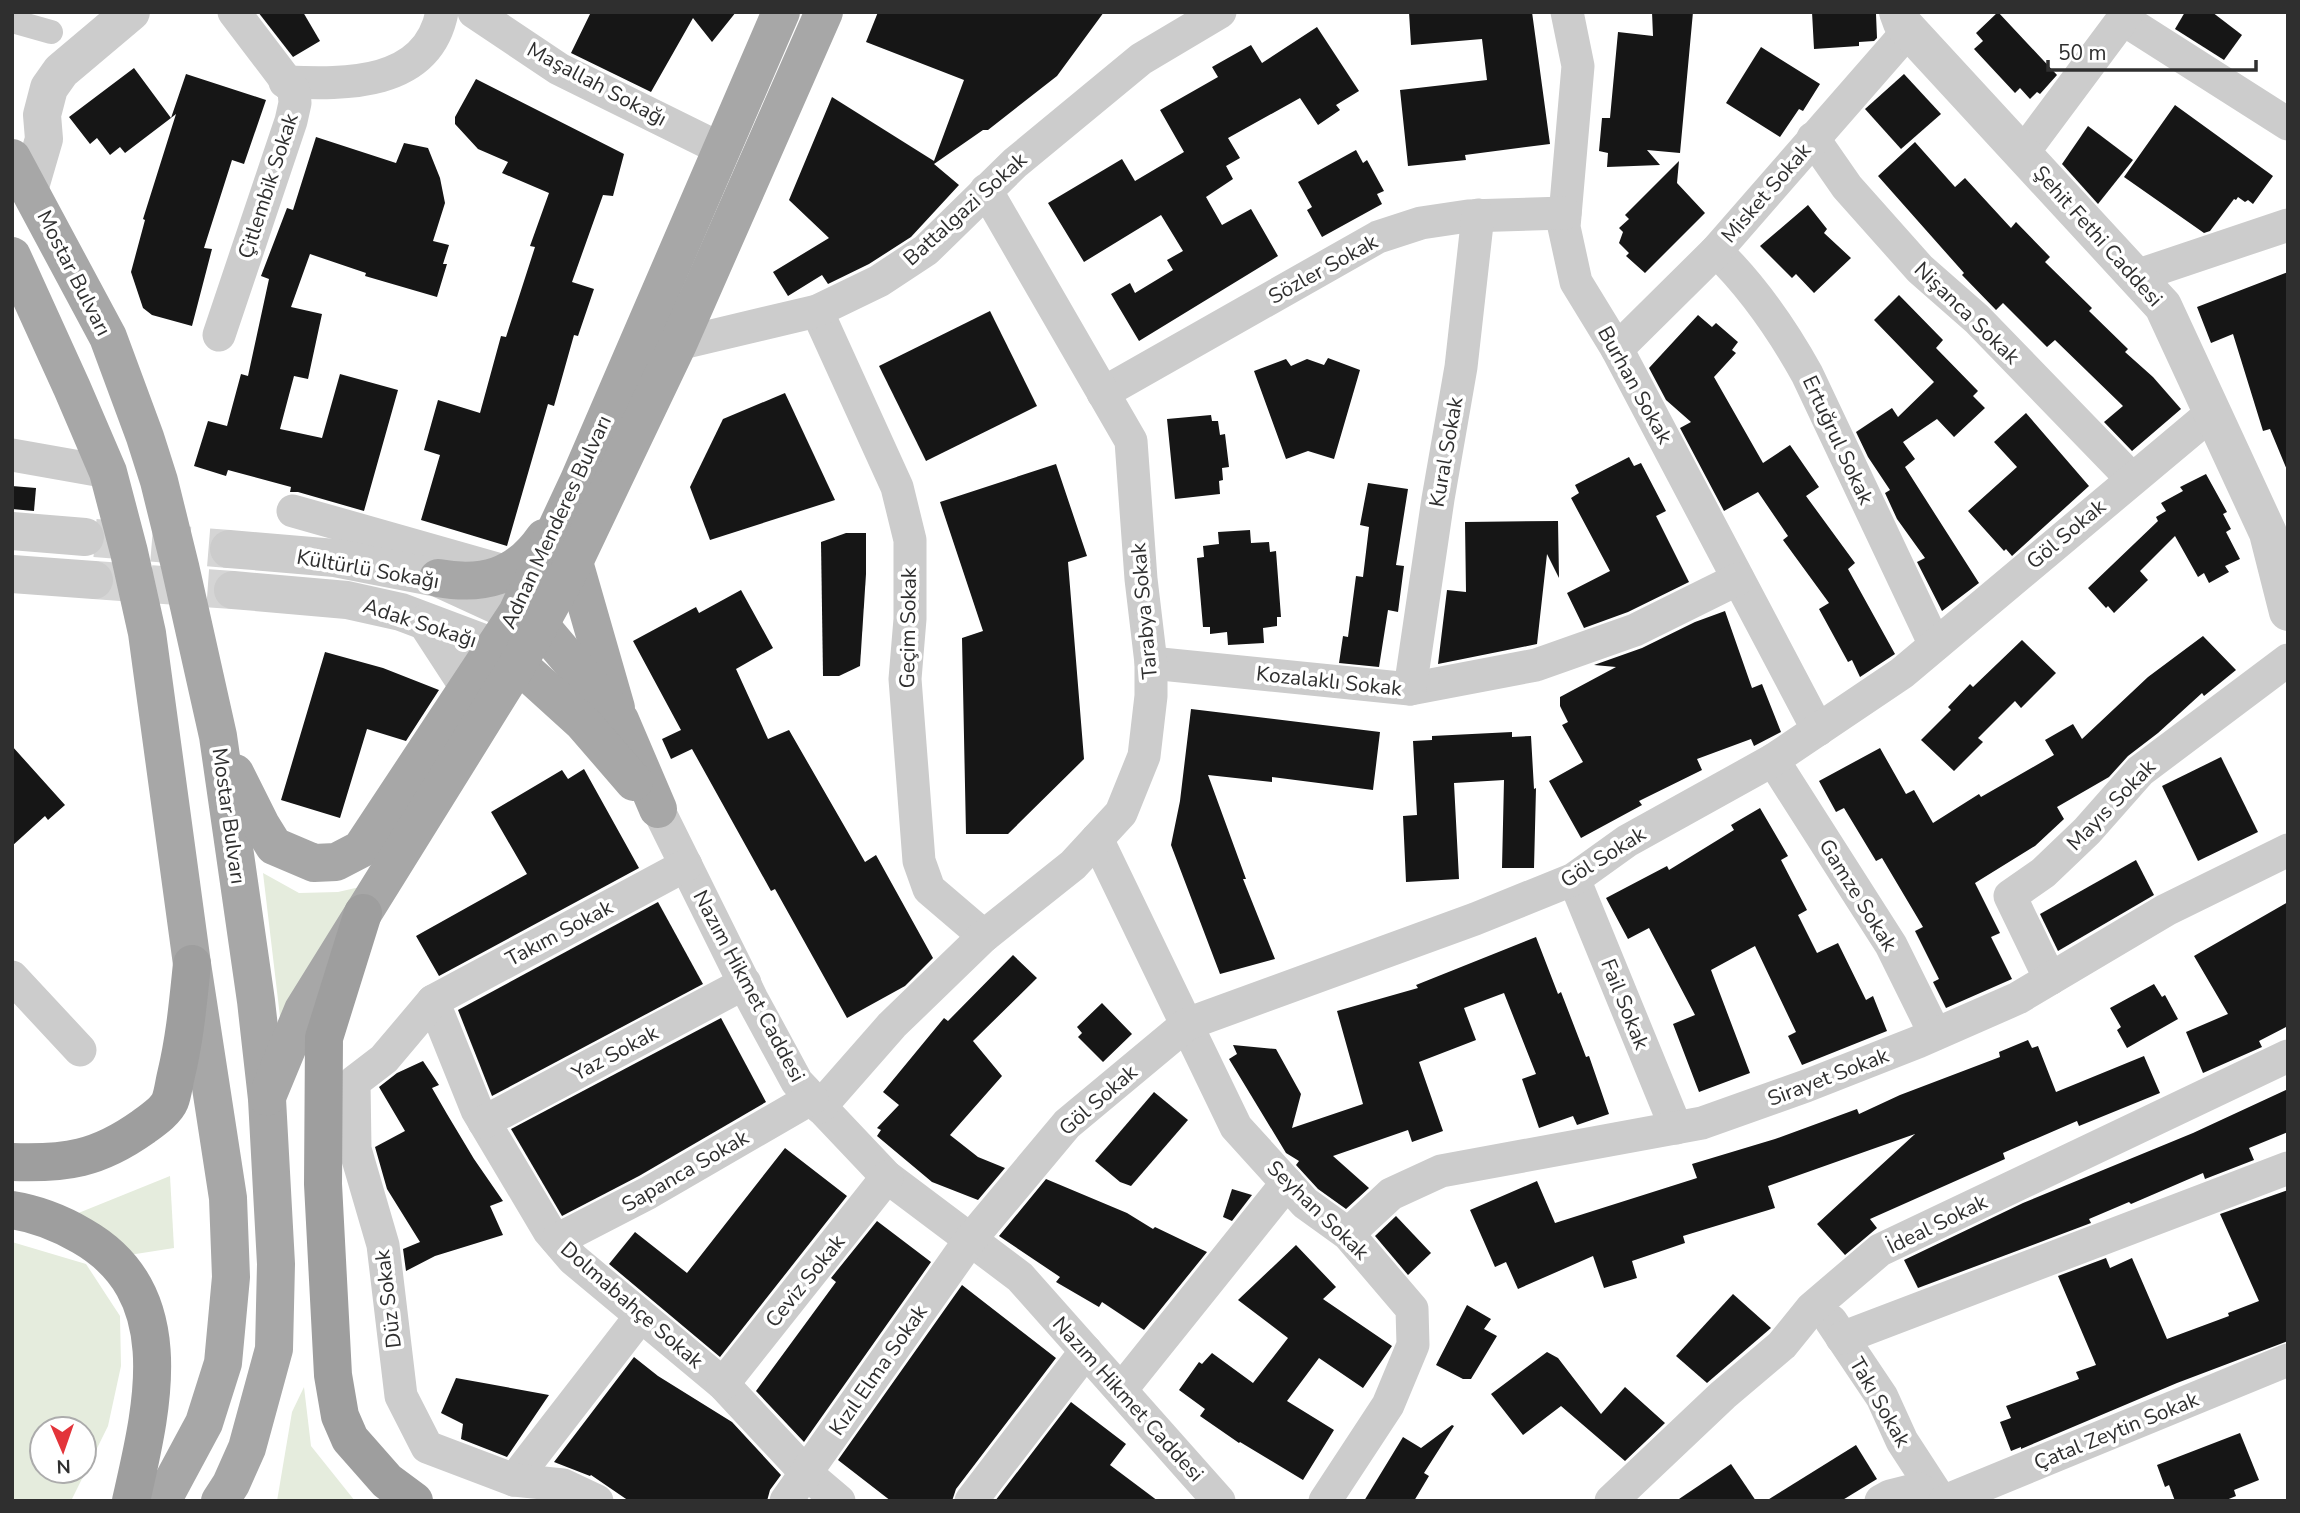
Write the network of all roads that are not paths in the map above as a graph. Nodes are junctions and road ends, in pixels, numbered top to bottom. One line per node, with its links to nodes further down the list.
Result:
1 (86, 12): 9 (street)
2 (234, 12): 14 (street, Çitlembik Sokak)
3 (442, 12): 14 (street)
4 (474, 12): 17 (street, Maşallah Sokağı)
5 (782, 12): 17 (main road, Adnan Menderes Bulvarı)
6 (824, 12): 29 (main road, Adnan Menderes Bulvarı)
7 (1220, 12): 20 (street, Battalgazi Sokak)
8 (1567, 12): 21 (street, Burhan Sokak)
9 (127, 14): 19 (street)
10 (2126, 15): 15 (street); 18 (street)
11 (12, 21): 13 (street)
12 (1914, 24): 16 (street, Misket Sokak); 18 (street, Şehit Fethi Caddesi)
13 (51, 33)
14 (285, 82): 28 (street, Çitlembik Sokak)
15 (2288, 124)
16 (1813, 138): 24 (street, Misket Sokak); 35 (street, Nişanca Sokak)
17 (723, 150): 36 (main road, Adnan Menderes Bulvarı)
18 (2023, 153): 26 (street, Şehit Fethi Caddesi)
19 (21, 173): 59 (main road, Mostar Bulvarı)
20 (986, 190): 27 (street, Battalgazi Sokak); 31 (street, Tarabya Sokak)
21 (1565, 213): 22 (street, Sözler Sokak); 30 (street, Burhan Sokak)
22 (1478, 215): 31 (street, Sözler Sokak); 56 (street, Kural Sokak)
23 (2288, 225): 26 (street)
24 (1716, 251): 30 (street, Misket Sokak); 51 (street, Ertuğrul Sokak)
25 (15, 264): 34 (main road)
26 (2136, 276): 32 (street, Şehit Fethi Caddesi)
27 (817, 311): 29 (street, Battalgazi Sokak); 67 (street, Geçim Sokak)
28 (219, 335)
29 (678, 345): 41 (main road, Adnan Menderes Bulvarı)
30 (1617, 349): 45 (street, Burhan Sokak)
31 (1103, 393): 54 (street, Tarabya Sokak)
32 (2212, 413): 35 (street, Göl Sokak); 48 (street, Şehit Fethi Caddesi)
33 (12, 455): 34 (street)
34 (108, 472): 68 (main road)
35 (2132, 479): 51 (street, Göl Sokak)
36 (567, 505): 42 (main road); 49 (main road, Adnan Menderes Bulvarı)
37 (293, 511): 42 (street)
38 (12, 531): 39 (street)
39 (85, 537)
40 (229, 549): 44 (street, Kültürlü Sokağı)
41 (575, 562): 49 (main road, Adnan Menderes Bulvarı); 57 (main road)
42 (508, 572): 44 (main road)
43 (12, 574): 46 (street)
44 (438, 578): 49 (street, Kültürlü Sokağı)
45 (1738, 579): 56 (street, Kozalaklı Sokak); 58 (street, Burhan Sokak)
46 (94, 580)
47 (233, 590): 50 (street, Adak Sokağı)
48 (2288, 612)
49 (528, 619): 52 (main road, Adnan Menderes Bulvarı); 57 (main road)
50 (427, 623): 52 (street, Adak Sokağı); 55 (street)
51 (1935, 645): 58 (street, Göl Sokak)
52 (506, 655): 55 (main road, Adnan Menderes Bulvarı); 61 (main road); 66 (main road, Adnan Menderes Bulvarı)
53 (2288, 660): 70 (street, Mayıs Sokak)
54 (1151, 663): 56 (street, Kozalaklı Sokak); 62 (street, Tarabya Sokak)
55 (468, 686): 59 (main road, Adnan Menderes Bulvarı)
56 (1410, 689)
57 (620, 720): 61 (main road)
58 (1818, 730): 60 (street, Göl Sokak)
59 (218, 736): 77 (main road, Mostar Bulvarı)
60 (1773, 760): 65 (street, Göl Sokak); 74 (street, Gamze Sokak)
61 (659, 809): 64 (street, Nazım Hikmet Caddesi)
62 (1097, 839): 67 (street, Tarabya Sokak); 73 (street, Seyhan Sokak)
63 (2288, 850): 70 (street, Sirayet Sokak)
64 (686, 865): 71 (street, Nazım Hikmet Caddesi); 72 (street, Takım Sokak)
65 (1574, 879): 73 (street, Göl Sokak); 80 (street, Fail Sokak)
66 (363, 913): 77 (main road, Adnan Menderes Bulvarı); 101 (highway)
67 (984, 936): 78 (street, Tarabya Sokak)
68 (192, 964): 81 (highway); 99 (main road)
69 (12, 977): 75 (street)
70 (2050, 979): 74 (street, Sirayet Sokak)
71 (745, 983): 78 (street, Nazım Hikmet Caddesi); 79 (street, Yaz Sokak)
72 (433, 1001): 79 (street, Dolmabahçe Sokak); 97 (street, Düz Sokak)
73 (1188, 1024): 84 (street, Seyhan Sokak); 88 (street, Göl Sokak)
74 (1935, 1034): 80 (street, Sirayet Sokak)
75 (80, 1050)
76 (2288, 1056): 89 (street, İdeal Sokak)
77 (267, 1099): 100 (main road, Mostar Bulvarı)
78 (816, 1102): 83 (street, Nazım Hikmet Caddesi); 87 (street, Sapanca Sokak)
79 (484, 1122): 87 (street, Dolmabahçe Sokak)
80 (1676, 1128): 86 (street, Sirayet Sokak)
81 (12, 1162)
82 (2288, 1168): 91 (street)
83 (887, 1177): 88 (street, Nazım Hikmet Caddesi); 94 (street, Ceviz Sokak)
84 (1287, 1183): 86 (street, Seyhan Sokak); 95 (street)
85 (12, 1210): 98 (highway)
86 (1348, 1234): 107 (street, Seyhan Sokak)
87 (557, 1240): 90 (street, Dolmabahçe Sokak)
88 (970, 1240): 92 (street, Nazım Hikmet Caddesi); 96 (street, Kızıl Elma Sokak)
89 (1819, 1304): 91 (street, Takı Sokak); 108 (street, İdeal Sokak)
90 (640, 1317): 94 (street, Dolmabahçe Sokak); 97 (street)
91 (1842, 1338): 110 (street, Takı Sokak)
92 (1086, 1351): 95 (street, Nazım Hikmet Caddesi); 105 (street)
93 (2288, 1360): 110 (street, Çatal Zeytin Sokak)
94 (723, 1384): 96 (street, Dolmabahçe Sokak)
95 (1121, 1390): 106 (street, Nazım Hikmet Caddesi)
96 (806, 1473): 103 (street, Kızıl Elma Sokak); 104 (street, Dolmabahçe Sokak)
97 (514, 1480): 102 (street, Düz Sokak)
98 (131, 1501)
99 (158, 1501)
100 (220, 1501)
101 (414, 1501)
102 (597, 1501)
103 (786, 1501)
104 (839, 1501)
105 (971, 1501)
106 (1219, 1501)
107 (1325, 1501)
108 (1611, 1501)
109 (1881, 1501): 110 (street)
110 (1942, 1501)

